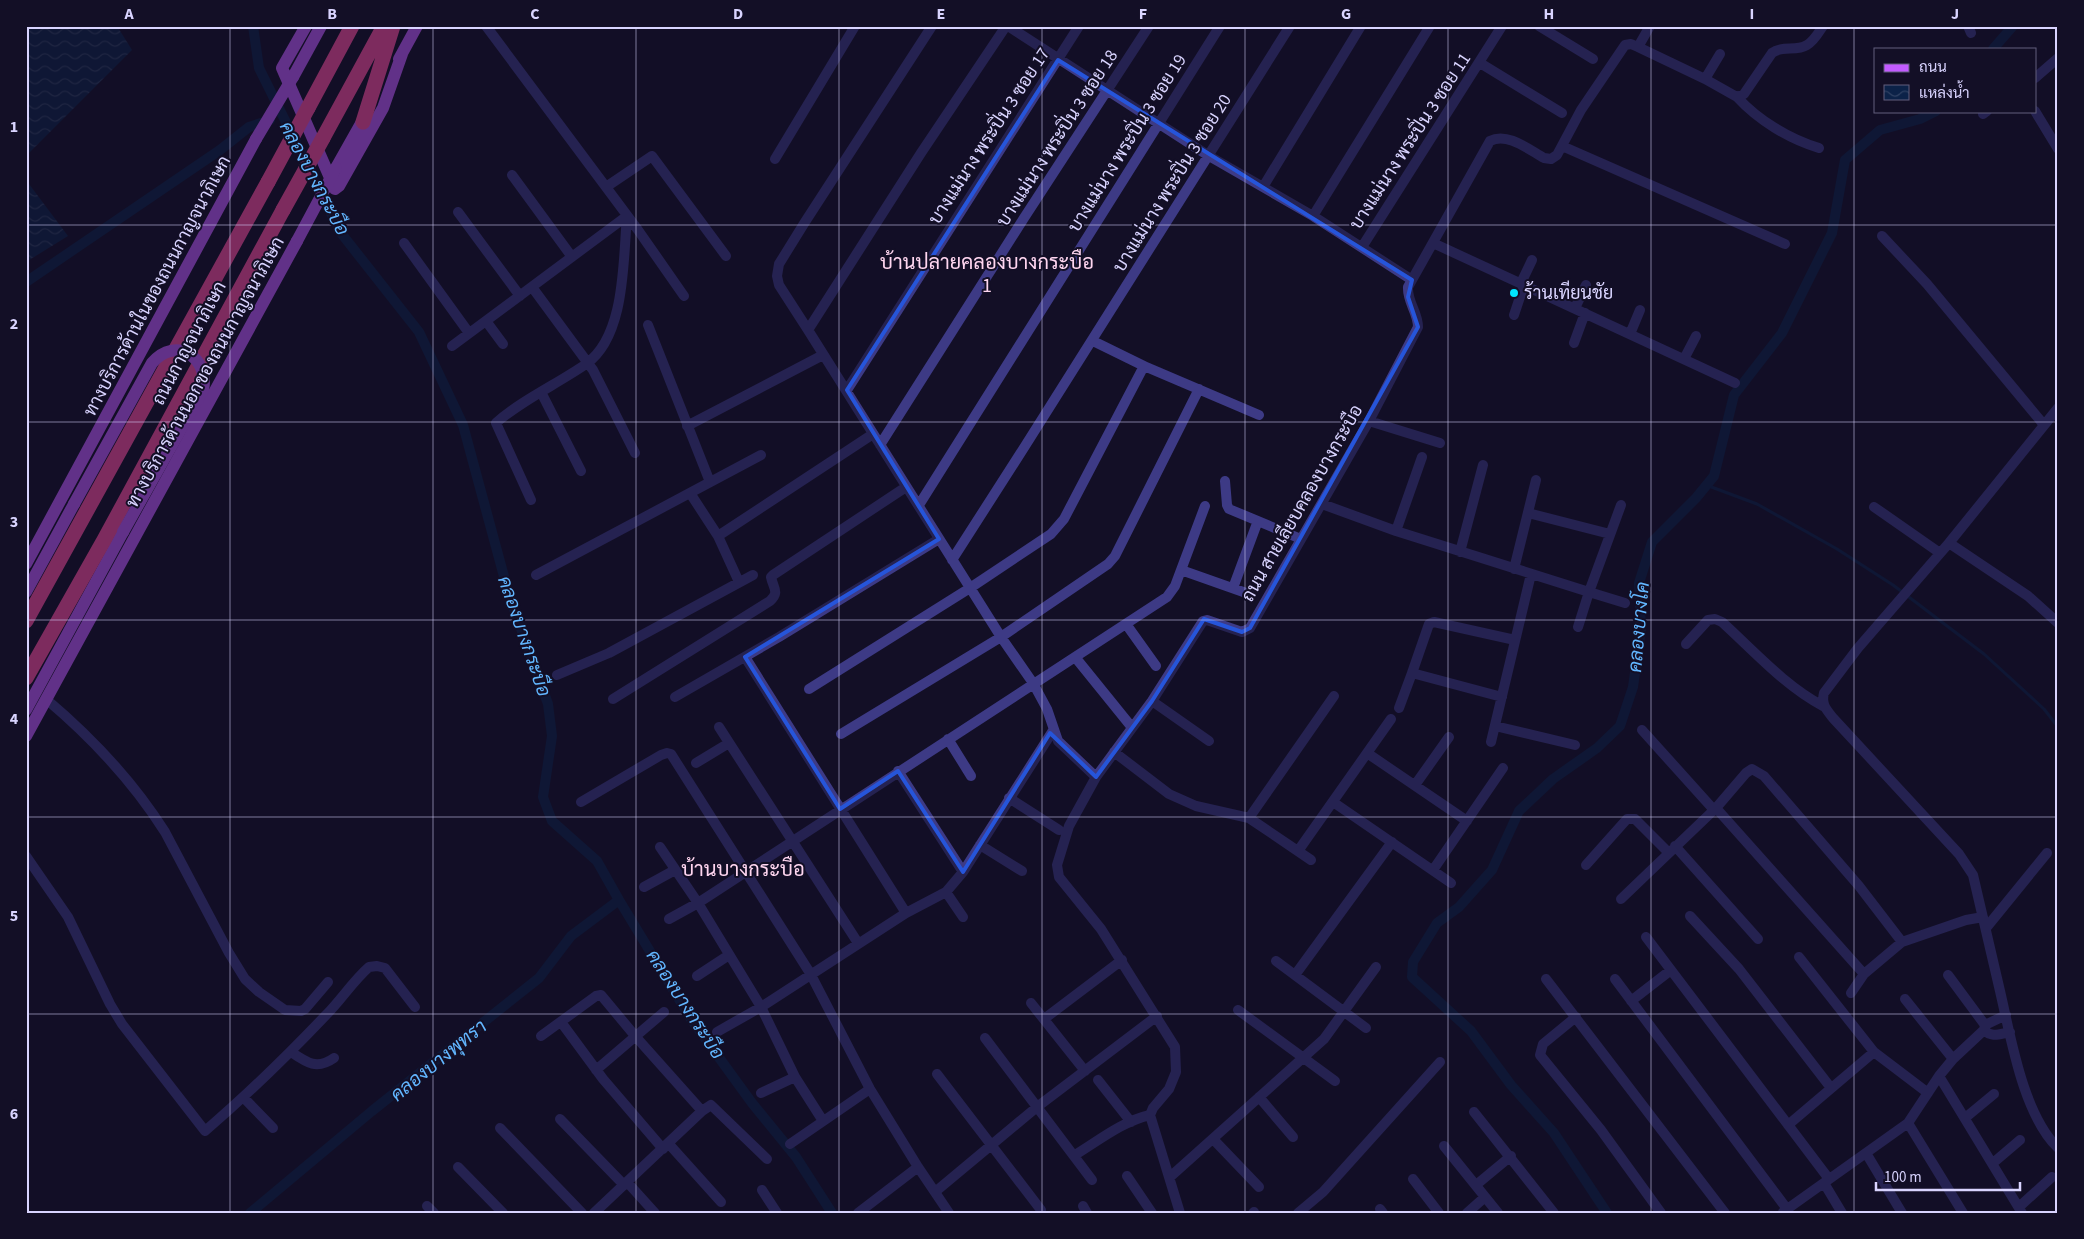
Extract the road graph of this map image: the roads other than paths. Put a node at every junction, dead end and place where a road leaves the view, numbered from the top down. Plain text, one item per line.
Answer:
1 (306, 26) edge
2 (321, 26) edge
3 (352, 26) edge
4 (384, 26) edge
5 (393, 26) edge
6 (417, 26) edge
7 (486, 26) edge
8 (856, 26) edge
9 (932, 26) edge
10 (1007, 26) edge
11 (1078, 26) edge
12 (1149, 26) edge
13 (1220, 26) edge
14 (1290, 26) edge
15 (1361, 26) edge
16 (1430, 26) edge
17 (1502, 26) edge
18 (1539, 26) edge
19 (1650, 26) edge
20 (1824, 26) edge
21 (1638, 47) junction
22 (402, 54) junction
23 (1720, 54) dead end
24 (2058, 58) edge
25 (1593, 59) dead end
26 (1058, 60) junction
27 (1480, 62) junction
28 (2036, 77) edge
29 (1706, 79) junction
30 (1108, 90) junction
31 (1738, 98) junction
32 (2036, 112) edge
33 (1562, 113) dead end
34 (363, 122) junction
35 (1160, 123) junction
36 (1562, 146) junction
37 (1818, 148) dead end
38 (2058, 149) edge
39 (1209, 156) junction
40 (775, 159) dead end
41 (512, 175) dead end
42 (606, 187) junction
43 (1263, 187) junction
44 (458, 212) dead end
45 (627, 216) junction
46 (1313, 216) junction
47 (1882, 236) dead end
48 (1433, 243) junction
49 (404, 244) dead end
50 (1785, 244) dead end
51 (1362, 247) junction
52 (726, 256) dead end
53 (572, 257) junction
54 (1532, 260) dead end
55 (1412, 280) junction
56 (1522, 284) junction
57 (1586, 285) dead end
58 (532, 287) junction
59 (520, 296) junction
60 (684, 296) dead end
61 (1575, 308) junction
62 (1640, 310) dead end
63 (1585, 313) junction
64 (1514, 315) dead end
65 (486, 321) junction
66 (648, 325) dead end
67 (808, 330) junction
68 (469, 333) junction
69 (1630, 334) junction
70 (1696, 336) dead end
71 (1093, 341) junction
72 (1574, 343) dead end
73 (503, 344) dead end
74 (452, 346) dead end
75 (823, 355) junction
76 (1684, 359) junction
77 (588, 363) junction
78 (1144, 366) junction
79 (1735, 383) dead end
80 (1198, 389) junction
81 (847, 390) junction
82 (541, 392) junction
83 (2058, 408) edge
84 (1259, 415) dead end
85 (1369, 422) junction
86 (2044, 425) junction
87 (687, 426) junction
88 (873, 434) junction
89 (1440, 443) dead end
90 (880, 445) junction
91 (635, 454) dead end
92 (761, 455) dead end
93 (1422, 457) dead end
94 (1483, 465) dead end
95 (581, 471) dead end
96 (1536, 480) dead end
97 (1225, 481) dead end
98 (710, 482) junction
99 (906, 487) junction
100 (690, 493) junction
101 (531, 500) dead end
102 (1322, 504) junction
103 (919, 505) junction
104 (1621, 505) dead end
105 (1204, 506) dead end
106 (1874, 507) dead end
107 (1528, 513) junction
108 (1256, 526) dead end
109 (1396, 532) junction
110 (1610, 534) junction
111 (718, 536) junction
112 (939, 539) junction
113 (1301, 539) junction
114 (1949, 543) junction
115 (1460, 552) junction
116 (1940, 552) junction
117 (952, 560) junction
118 (26, 564) edge
119 (1514, 569) junction
120 (1180, 570) junction
121 (1531, 574) junction
122 (536, 575) dead end
123 (753, 575) dead end
124 (739, 582) junction
125 (970, 588) junction
126 (1233, 588) junction
127 (26, 592) edge
128 (1589, 592) junction
129 (1249, 594) dead end
130 (1625, 603) dead end
131 (26, 621) edge
132 (1126, 624) junction
133 (2058, 624) edge
134 (1578, 627) dead end
135 (1001, 637) junction
136 (1515, 640) junction
137 (1686, 644) dead end
138 (745, 657) junction
139 (1075, 657) junction
140 (1156, 666) dead end
141 (1412, 673) junction
142 (557, 674) dead end
143 (26, 678) edge
144 (1032, 683) junction
145 (809, 689) dead end
146 (1334, 696) dead end
147 (675, 697) dead end
148 (1502, 697) junction
149 (613, 699) dead end
150 (46, 700) junction
151 (1152, 701) junction
152 (1824, 706) junction
153 (1399, 708) dead end
154 (26, 710) edge
155 (1391, 719) dead end
156 (1130, 725) dead end
157 (1495, 726) junction
158 (719, 727) dead end
159 (1054, 729) junction
160 (1642, 730) dead end
161 (841, 734) dead end
162 (26, 736) edge
163 (1449, 737) dead end
164 (948, 739) junction
165 (1209, 741) dead end
166 (729, 742) junction
167 (1491, 742) dead end
168 (1575, 744) dead end
169 (1114, 752) junction
170 (1367, 753) junction
171 (696, 763) dead end
172 (1503, 768) dead end
173 (898, 771) junction
174 (971, 776) dead end
175 (1096, 777) junction
176 (1415, 785) junction
177 (1009, 798) junction
178 (581, 802) dead end
179 (1333, 802) junction
180 (840, 809) junction
181 (1715, 809) junction
182 (1249, 818) junction
183 (1467, 820) junction
184 (1059, 830) dead end
185 (793, 840) junction
186 (1392, 842) junction
187 (980, 845) junction
188 (660, 847) dead end
189 (1672, 850) junction
190 (1298, 851) junction
191 (2047, 853) dead end
192 (26, 856) edge
193 (1311, 860) dead end
194 (1586, 865) dead end
195 (675, 870) junction
196 (1433, 870) junction
197 (1022, 871) dead end
198 (745, 872) junction
199 (963, 872) junction
200 (1451, 883) dead end
201 (644, 887) dead end
202 (946, 892) junction
203 (1621, 899) dead end
204 (698, 903) junction
205 (906, 913) junction
206 (1690, 916) dead end
207 (963, 917) dead end
208 (1983, 917) junction
209 (670, 919) dead end
210 (1986, 928) junction
211 (1646, 937) dead end
212 (1758, 939) dead end
213 (1902, 942) junction
214 (858, 943) junction
215 (729, 955) junction
216 (1799, 957) dead end
217 (1122, 960) junction
218 (1276, 961) dead end
219 (1376, 967) dead end
220 (1671, 970) junction
221 (810, 973) junction
222 (1864, 974) junction
223 (1295, 975) junction
224 (1948, 975) dead end
225 (697, 976) dead end
226 (1546, 979) dead end
227 (1615, 979) dead end
228 (328, 982) dead end
229 (1851, 993) dead end
230 (1905, 999) dead end
231 (1631, 1001) junction
232 (1031, 1003) dead end
233 (415, 1007) dead end
234 (760, 1007) junction
235 (1238, 1010) dead end
236 (664, 1012) dead end
237 (1344, 1012) junction
238 (2006, 1015) junction
239 (1157, 1016) junction
240 (1576, 1017) junction
241 (1044, 1019) junction
242 (561, 1022) junction
243 (1984, 1027) junction
244 (1366, 1028) dead end
245 (716, 1032) dead end
246 (2010, 1032) junction
247 (541, 1036) dead end
248 (636, 1037) junction
249 (985, 1038) dead end
250 (291, 1052) junction
251 (1874, 1052) junction
252 (334, 1058) dead end
253 (1303, 1058) junction
254 (1953, 1060) junction
255 (1440, 1062) dead end
256 (596, 1070) junction
257 (1085, 1071) junction
258 (937, 1074) dead end
259 (1939, 1076) junction
260 (795, 1077) junction
261 (1098, 1080) dead end
262 (1335, 1081) dead end
263 (1831, 1088) junction
264 (870, 1089) junction
265 (761, 1093) dead end
266 (1928, 1093) junction
267 (1994, 1094) dead end
268 (1259, 1097) junction
269 (244, 1098) junction
270 (1037, 1107) junction
271 (702, 1111) junction
272 (1474, 1112) dead end
273 (1150, 1115) junction
274 (1966, 1118) junction
275 (560, 1119) dead end
276 (823, 1121) junction
277 (1131, 1122) junction
278 (1908, 1124) junction
279 (1788, 1125) junction
280 (274, 1128) dead end
281 (500, 1128) dead end
282 (1293, 1137) dead end
283 (1213, 1139) junction
284 (2020, 1140) dead end
285 (790, 1144) dead end
286 (990, 1145) junction
287 (665, 1146) junction
288 (1444, 1146) dead end
289 (2058, 1148) edge
290 (1866, 1153) junction
291 (1075, 1155) junction
292 (1511, 1156) junction
293 (767, 1159) dead end
294 (1993, 1163) junction
295 (458, 1167) dead end
296 (918, 1168) junction
297 (1127, 1176) dead end
298 (1170, 1177) junction
299 (2052, 1177) dead end
300 (1414, 1179) dead end
301 (1092, 1180) dead end
302 (1827, 1181) junction
303 (625, 1183) junction
304 (1476, 1185) junction
305 (1259, 1188) dead end
306 (762, 1190) dead end
307 (935, 1192) junction
308 (1486, 1197) junction
309 (721, 1202) dead end
310 (1041, 1210) dead end
311 (2021, 1210) edge
312 (1551, 1211) edge
313 (1784, 1211) edge
314 (503, 1213) edge
315 (582, 1213) edge
316 (594, 1213) edge
317 (655, 1213) edge
318 (777, 1213) edge
319 (858, 1213) edge
320 (949, 1213) edge
321 (1152, 1213) edge
322 (1180, 1213) edge
323 (1298, 1213) edge
324 (1439, 1213) edge
325 (1466, 1213) edge
326 (1498, 1213) edge
327 (1661, 1213) edge
328 (1725, 1213) edge
329 (1842, 1213) edge
330 (1902, 1213) edge
331 (1963, 1213) edge

1 - 22 main road
2 - 118 main road, ทางบริการด้านในของถนนกาญจนาภิเษก, bridge
3 - 131 highway, ถนนกาญจนาภิเษก, bridge
4 - 143 highway, ถนนกาญจนาภิเษก, bridge
5 - 34 highway
6 - 22 main road, ทางบริการด้านนอกของถนนกาญจนาภิเษก
7 - 42 street
8 - 40 street
9 - 67 street
10 - 26 street
10 - 67 street
11 - 26 street, บางแม่นาง พระปิ่น 3 ซอย 17
12 - 30 street, บางแม่นาง พระปิ่น 3 ซอย 18
13 - 35 street, บางแม่นาง พระปิ่น 3 ซอย 19
14 - 39 street, บางแม่นาง พระปิ่น 3 ซอย 20
15 - 43 street
16 - 46 street
17 - 27 street, บางแม่นาง พระปิ่น 3 ซอย 11
18 - 25 street
19 - 21 street
20 - 31 street
21 - 29 street
21 - 36 street
22 - 34 main road, ทางบริการด้านนอกของถนนกาญจนาภิเษก
23 - 29 street
24 - 28 street
26 - 30 street
26 - 81 street, บางแม่นาง พระปิ่น 3 ซอย 17
27 - 33 street
27 - 51 street, บางแม่นาง พระปิ่น 3 ซอย 11
29 - 31 street
30 - 35 street
30 - 90 street, บางแม่นาง พระปิ่น 3 ซอย 18
31 - 37 street
32 - 38 street
34 - 150 main road, ทางบริการด้านนอกของถนนกาญจนาภิเษก, bridge
35 - 39 street
35 - 103 street, บางแม่นาง พระปิ่น 3 ซอย 19
36 - 48 street, ถนน สายเลียบคลองบางกระบือ
36 - 50 street
39 - 43 street
39 - 71 street, บางแม่นาง พระปิ่น 3 ซอย 20
41 - 53 street
42 - 45 street
42 - 52 street
43 - 46 street
44 - 59 street
45 - 53 street
45 - 60 street
45 - 77 street
46 - 51 street
47 - 86 street
48 - 55 street, ถนน สายเลียบคลองบางกระบือ
48 - 56 street
49 - 68 street
51 - 55 street
53 - 58 street
54 - 56 street
55 - 85 street, ถนน สายเลียบคลองบางกระบือ
56 - 61 street
56 - 64 street
57 - 61 street
58 - 59 street
58 - 77 street
59 - 65 street
61 - 63 street
62 - 69 street
63 - 69 street
63 - 72 street
65 - 68 street
65 - 73 street
66 - 87 street
67 - 75 street
68 - 74 street
69 - 76 street
70 - 76 street
71 - 78 street
71 - 117 street, บางแม่นาง พระปิ่น 3 ซอย 20
75 - 81 street
75 - 87 street
76 - 79 street
77 - 82 street
77 - 91 street
78 - 80 street
78 - 125 street
80 - 84 street
80 - 135 street
81 - 88 street
82 - 95 street
82 - 101 street
83 - 86 street
85 - 89 street
85 - 102 street, ถนน สายเลียบคลองบางกระบือ
86 - 114 street
87 - 98 street
88 - 90 street
88 - 111 street
90 - 99 street
92 - 98 street
93 - 109 street
94 - 115 street
96 - 107 street
97 - 113 street
98 - 100 street
99 - 103 street
99 - 149 street
100 - 111 street
100 - 122 street
102 - 109 street
102 - 113 street, ถนน สายเลียบคลองบางกระบือ
103 - 112 street
104 - 110 street
105 - 120 street
106 - 116 street
107 - 110 street
107 - 119 street
108 - 126 street
109 - 115 street
110 - 128 street
111 - 124 street
112 - 117 street
112 - 138 street
113 - 151 street, ถนน สายเลียบคลองบางกระบือ
114 - 116 street
114 - 133 street
115 - 119 street
116 - 152 street
117 - 125 street
119 - 121 street
120 - 126 street
120 - 132 street
121 - 128 street
121 - 136 street
123 - 124 street
124 - 142 street
125 - 135 street
125 - 145 street
126 - 129 street
127 - 154 main road, bridge
128 - 130 street
128 - 134 street
132 - 139 street
132 - 140 street
135 - 144 street
135 - 161 street
136 - 141 street
136 - 148 street
137 - 152 street
138 - 147 street
138 - 180 street
139 - 144 street
139 - 156 street
141 - 148 street
141 - 153 street
144 - 159 street
144 - 164 street
146 - 182 street
148 - 157 street
150 - 162 main road, ทางบริการด้านนอกของถนนกาญจนาภิเษก
150 - 228 street
151 - 165 street
151 - 169 street, ถนน สายเลียบคลองบางกระบือ
152 - 208 street
155 - 170 street
157 - 167 street
157 - 168 street
158 - 166 street
159 - 175 street
159 - 177 street
160 - 181 street
163 - 176 street
164 - 173 street
164 - 174 street
166 - 171 street
166 - 185 street
169 - 175 street, ถนน สายเลียบคลองบางกระบือ
169 - 182 street
170 - 176 street
170 - 179 street
172 - 183 street
173 - 180 street
173 - 199 street
175 - 217 street, ถนน สายเลียบคลองบางกระบือ
176 - 183 street
177 - 184 street
177 - 187 street
178 - 198 street
179 - 186 street
179 - 190 street
180 - 185 street
180 - 205 street
181 - 189 street
181 - 213 street
181 - 222 street
182 - 190 street
183 - 196 street
185 - 198 street
185 - 214 street
186 - 196 street
186 - 223 street
187 - 197 street
187 - 199 street
188 - 195 street
189 - 194 street
189 - 203 street
189 - 212 street
190 - 193 street
191 - 210 street
192 - 269 street
195 - 201 street
195 - 204 street
196 - 200 street
198 - 204 street
198 - 221 street
199 - 202 street
202 - 205 street
202 - 207 street
204 - 209 street
204 - 215 street
205 - 214 street
206 - 263 street
208 - 210 street
208 - 213 street
210 - 238 street
211 - 220 street
213 - 222 street
214 - 221 street
215 - 225 street
215 - 234 street
216 - 251 street
217 - 239 street, ถนน สายเลียบคลองบางกระบือ
217 - 241 street
218 - 223 street
219 - 237 street
220 - 231 street
220 - 279 street
221 - 234 street
221 - 264 street
222 - 229 street
223 - 237 street
224 - 243 street
226 - 240 street
227 - 231 street
230 - 254 street
231 - 313 street
232 - 241 street
233 - 250 street
234 - 245 street
234 - 260 street
235 - 253 street
236 - 248 street
237 - 244 street
237 - 253 street
238 - 243 street
238 - 246 street
239 - 257 street
239 - 273 street, ถนน สายเลียบคลองบางกระบือ
240 - 327 street
240 - 328 street
241 - 257 street
242 - 247 street
242 - 248 street
242 - 256 street
243 - 246 street
243 - 254 street
246 - 289 street
248 - 256 street
248 - 271 street
249 - 270 street
250 - 252 street
250 - 269 street
251 - 263 street
251 - 266 street
253 - 262 street
253 - 268 street
254 - 259 street
255 - 323 street
256 - 287 street
257 - 270 street
258 - 286 street
259 - 266 street
259 - 274 street
260 - 265 street
260 - 276 street
261 - 277 street
263 - 279 street
264 - 276 street
264 - 296 street
266 - 278 street
267 - 274 street
268 - 282 street
268 - 283 street
269 - 280 street
270 - 286 street
270 - 291 street
271 - 287 street
271 - 293 street
272 - 292 street
273 - 277 street
273 - 298 street
274 - 294 street
275 - 303 street
276 - 285 street
277 - 291 street
278 - 290 street
278 - 331 street
279 - 302 street
281 - 315 street
283 - 298 street
283 - 305 street
284 - 294 street
286 - 307 street
286 - 310 street
287 - 303 street
287 - 309 street
288 - 304 street
290 - 302 street
290 - 330 street
291 - 301 street
292 - 304 street
292 - 312 street
294 - 311 street
295 - 314 street
296 - 307 street
296 - 319 street
297 - 321 street
298 - 322 street
299 - 311 street
300 - 324 street
302 - 313 street
302 - 329 street
303 - 316 street
303 - 317 street
304 - 308 street
306 - 318 street
307 - 320 street
308 - 325 street
308 - 326 street

